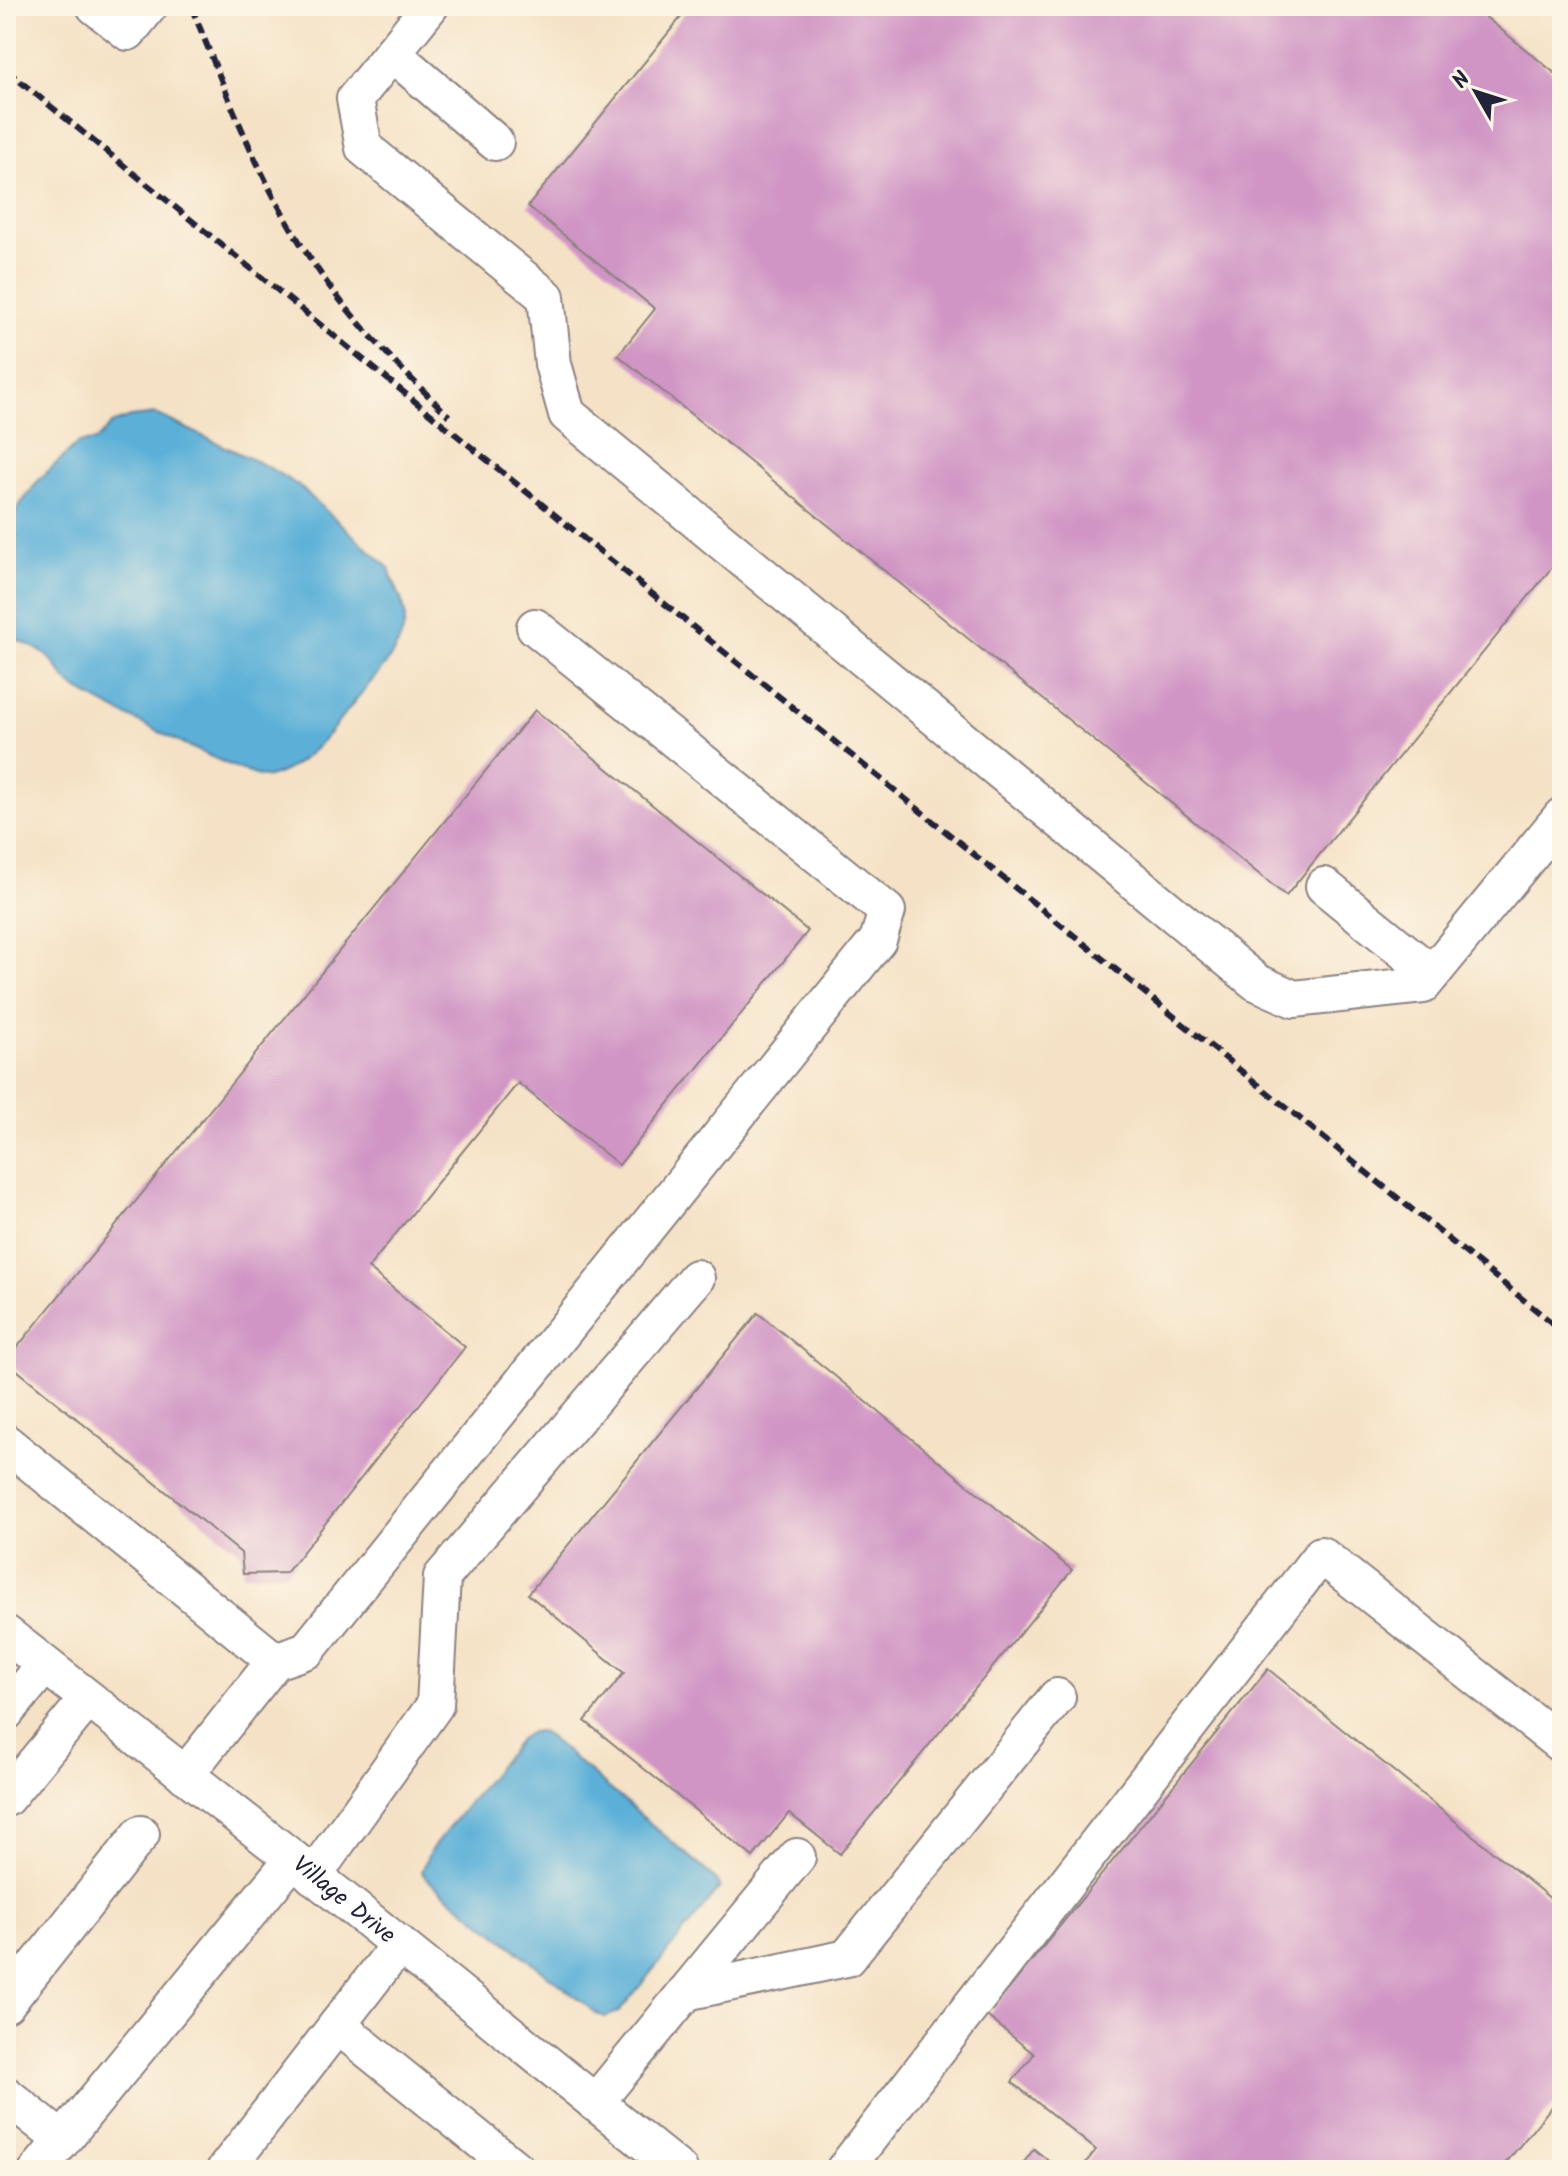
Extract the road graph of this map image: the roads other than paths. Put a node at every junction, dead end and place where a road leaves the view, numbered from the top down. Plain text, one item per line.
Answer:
1 (95, 6) edge
2 (149, 6) edge
3 (430, 6) edge
4 (392, 53) junction
5 (495, 142) dead end
6 (535, 627) dead end
7 (1562, 816) edge
8 (1324, 886) dead end
9 (1432, 974) junction
10 (696, 1278) dead end
11 (6, 1443) edge
12 (6, 1634) edge
13 (275, 1661) junction
14 (45, 1665) junction
15 (1057, 1697) dead end
16 (88, 1699) junction
17 (6, 1712) edge
18 (1562, 1745) edge
19 (185, 1775) junction
20 (6, 1798) edge
21 (141, 1834) dead end
22 (797, 1857) dead end
23 (303, 1868) junction
24 (399, 1945) junction
25 (686, 1992) junction
26 (6, 2004) edge
27 (337, 2025) junction
28 (6, 2095) edge
29 (595, 2103) junction
30 (62, 2140) junction
31 (851, 2167) edge
32 (38, 2170) edge
33 (225, 2170) edge
34 (517, 2170) edge
35 (679, 2170) edge

1 - 2 street
3 - 4 street
4 - 5 street
4 - 9 street
6 - 13 street
7 - 9 street
8 - 9 street
10 - 23 street
11 - 13 street
12 - 14 street, Village Drive
13 - 19 street
14 - 16 street, Village Drive
14 - 17 street
15 - 25 street
16 - 19 street, Village Drive
16 - 20 street
18 - 31 street
19 - 23 street, Village Drive
21 - 26 street
22 - 25 street
23 - 24 street, Village Drive
23 - 30 street
24 - 27 street
24 - 29 street, Village Drive
25 - 29 street
27 - 33 street
27 - 34 street
28 - 30 street
29 - 35 street, Village Drive
30 - 32 street

